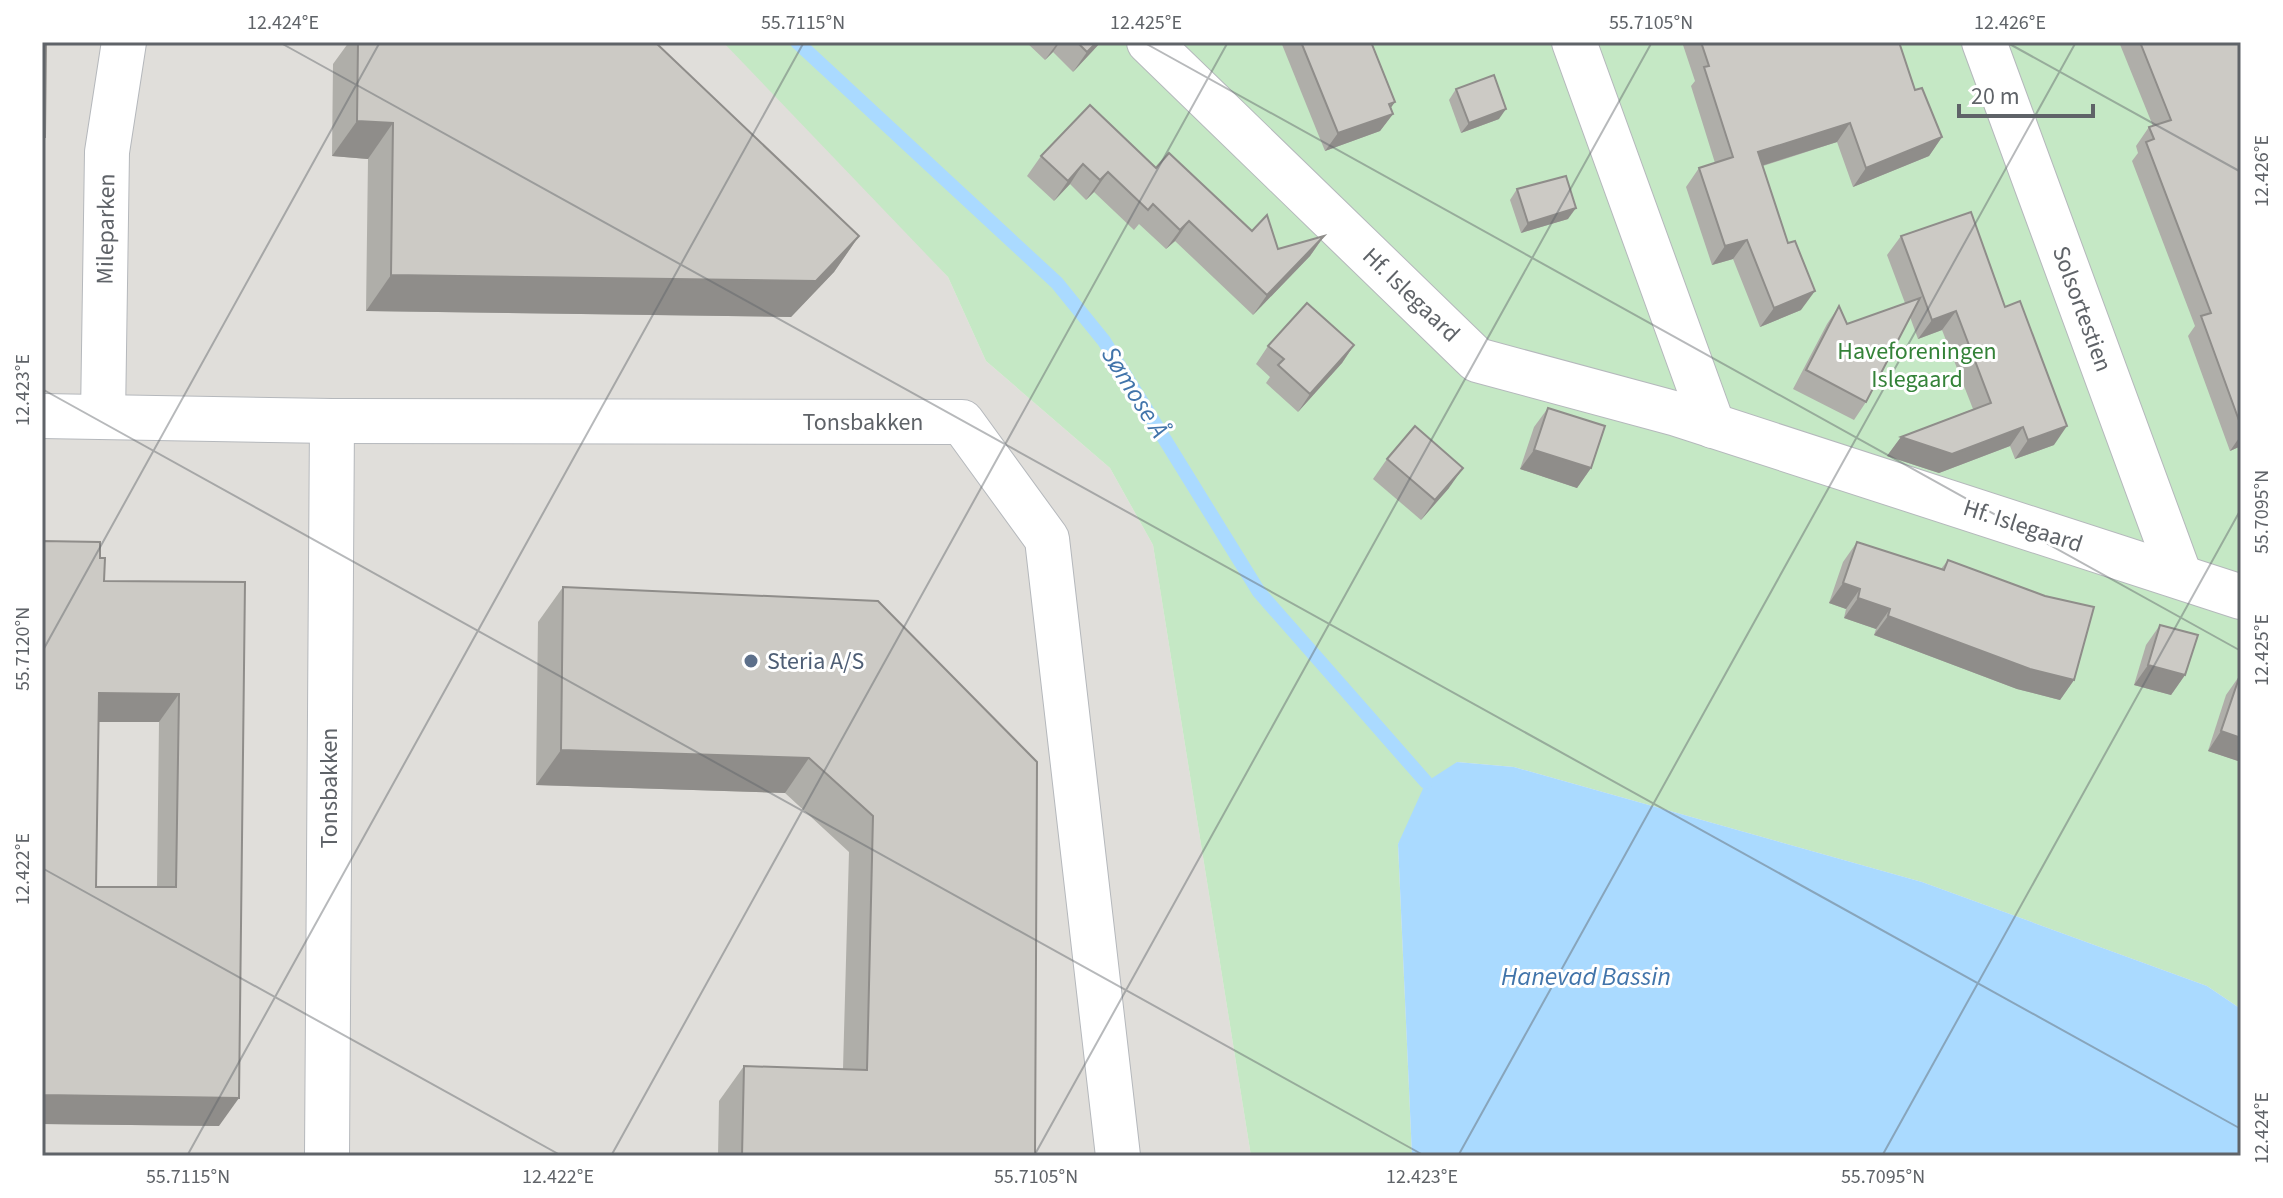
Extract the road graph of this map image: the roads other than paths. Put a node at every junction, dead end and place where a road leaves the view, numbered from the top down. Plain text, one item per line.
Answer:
1 (124, 42) edge
2 (1574, 42) edge
3 (1984, 42) edge
4 (1160, 48) edge
5 (42, 416) edge
6 (103, 417) junction
7 (332, 421) junction
8 (1713, 426) junction
9 (2180, 576) junction
10 (2241, 597) edge
11 (327, 1156) edge
12 (1118, 1156) edge

1 - 6 street, Mileparken
2 - 8 street
3 - 9 street, Solsortestien
4 - 8 street, Hf. Islegaard
5 - 6 street, Tonsbakken
6 - 7 street, Tonsbakken
7 - 11 street, Tonsbakken
7 - 12 street, Tonsbakken
8 - 9 street, Hf. Islegaard
9 - 10 street, Hf. Islegaard

